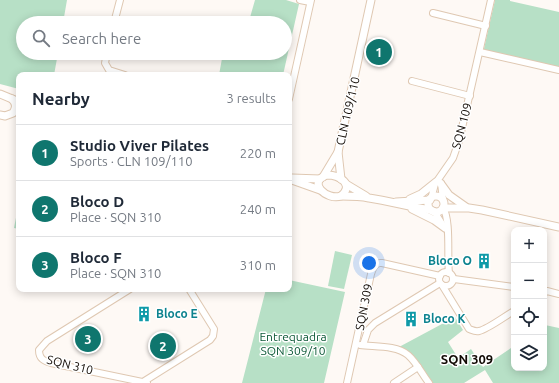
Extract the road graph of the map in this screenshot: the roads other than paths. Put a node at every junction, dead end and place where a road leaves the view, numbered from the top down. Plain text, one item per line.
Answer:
1 (120, 0) edge
2 (300, 0) edge
3 (371, 0) edge
4 (492, 0) edge
5 (311, 1) edge
6 (433, 13) dead end
7 (116, 16) edge
8 (486, 26) junction
9 (480, 52) junction
10 (106, 60) edge
11 (559, 70) edge
12 (115, 72) edge
13 (412, 81) dead end
14 (292, 86) edge
15 (0, 94) edge
16 (470, 96) junction
17 (16, 101) edge
18 (16, 111) edge
19 (2, 116) edge
20 (0, 123) edge
21 (338, 152) junction
22 (292, 178) edge
23 (322, 178) junction
24 (292, 179) edge
25 (439, 180) junction
26 (344, 182) junction
27 (320, 190) junction
28 (341, 196) junction
29 (368, 197) junction
30 (430, 200) junction
31 (405, 203) junction
32 (443, 204) junction
33 (468, 207) junction
34 (433, 210) junction
35 (559, 227) edge
36 (446, 230) junction
37 (448, 260) junction
38 (449, 273) junction
39 (441, 275) junction
40 (454, 279) junction
41 (444, 285) junction
42 (511, 287) edge
43 (125, 292) edge
44 (191, 292) edge
45 (547, 292) edge
46 (559, 294) edge
47 (511, 313) edge
48 (356, 345) junction
49 (363, 345) junction
50 (418, 367) junction
51 (145, 383) edge
52 (347, 383) edge
53 (394, 383) edge
54 (429, 383) edge

1 - 7 street
2 - 5 street
3 - 21 street, CLN 109/110
4 - 8 street, SQN 109
5 - 14 street
6 - 8 street
8 - 9 street, SQN 109
9 - 11 street
9 - 16 street, SQN 109
10 - 12 street
13 - 16 street, SQN 109
15 - 17 street
16 - 25 street, SQN 109
18 - 19 street
19 - 20 street
21 - 23 street, CLN 109/110
21 - 26 street, CLN 109/110
22 - 23 street
23 - 26 street
23 - 27 street
24 - 27 street
25 - 30 street, SQN 109
25 - 31 street
25 - 32 street
25 - 33 street
26 - 28 street
26 - 29 street
27 - 28 street
28 - 29 street
29 - 31 street
30 - 31 street
30 - 32 street
30 - 34 street
31 - 34 street
31 - 36 street
32 - 33 street
32 - 34 street
32 - 36 street
33 - 35 street
34 - 36 street
36 - 37 street
37 - 38 street
37 - 39 street
38 - 39 street
38 - 40 street
39 - 41 street
39 - 48 street, SQN 309
40 - 41 street
40 - 42 street
41 - 47 street
41 - 49 street, SQN 309
43 - 51 street, SQN 310
44 - 51 street, SQN 310
45 - 46 street
48 - 49 street, SQN 309
48 - 52 street, SQN 309
49 - 50 street, SQN 309
50 - 53 street
50 - 54 street, SQN 309

